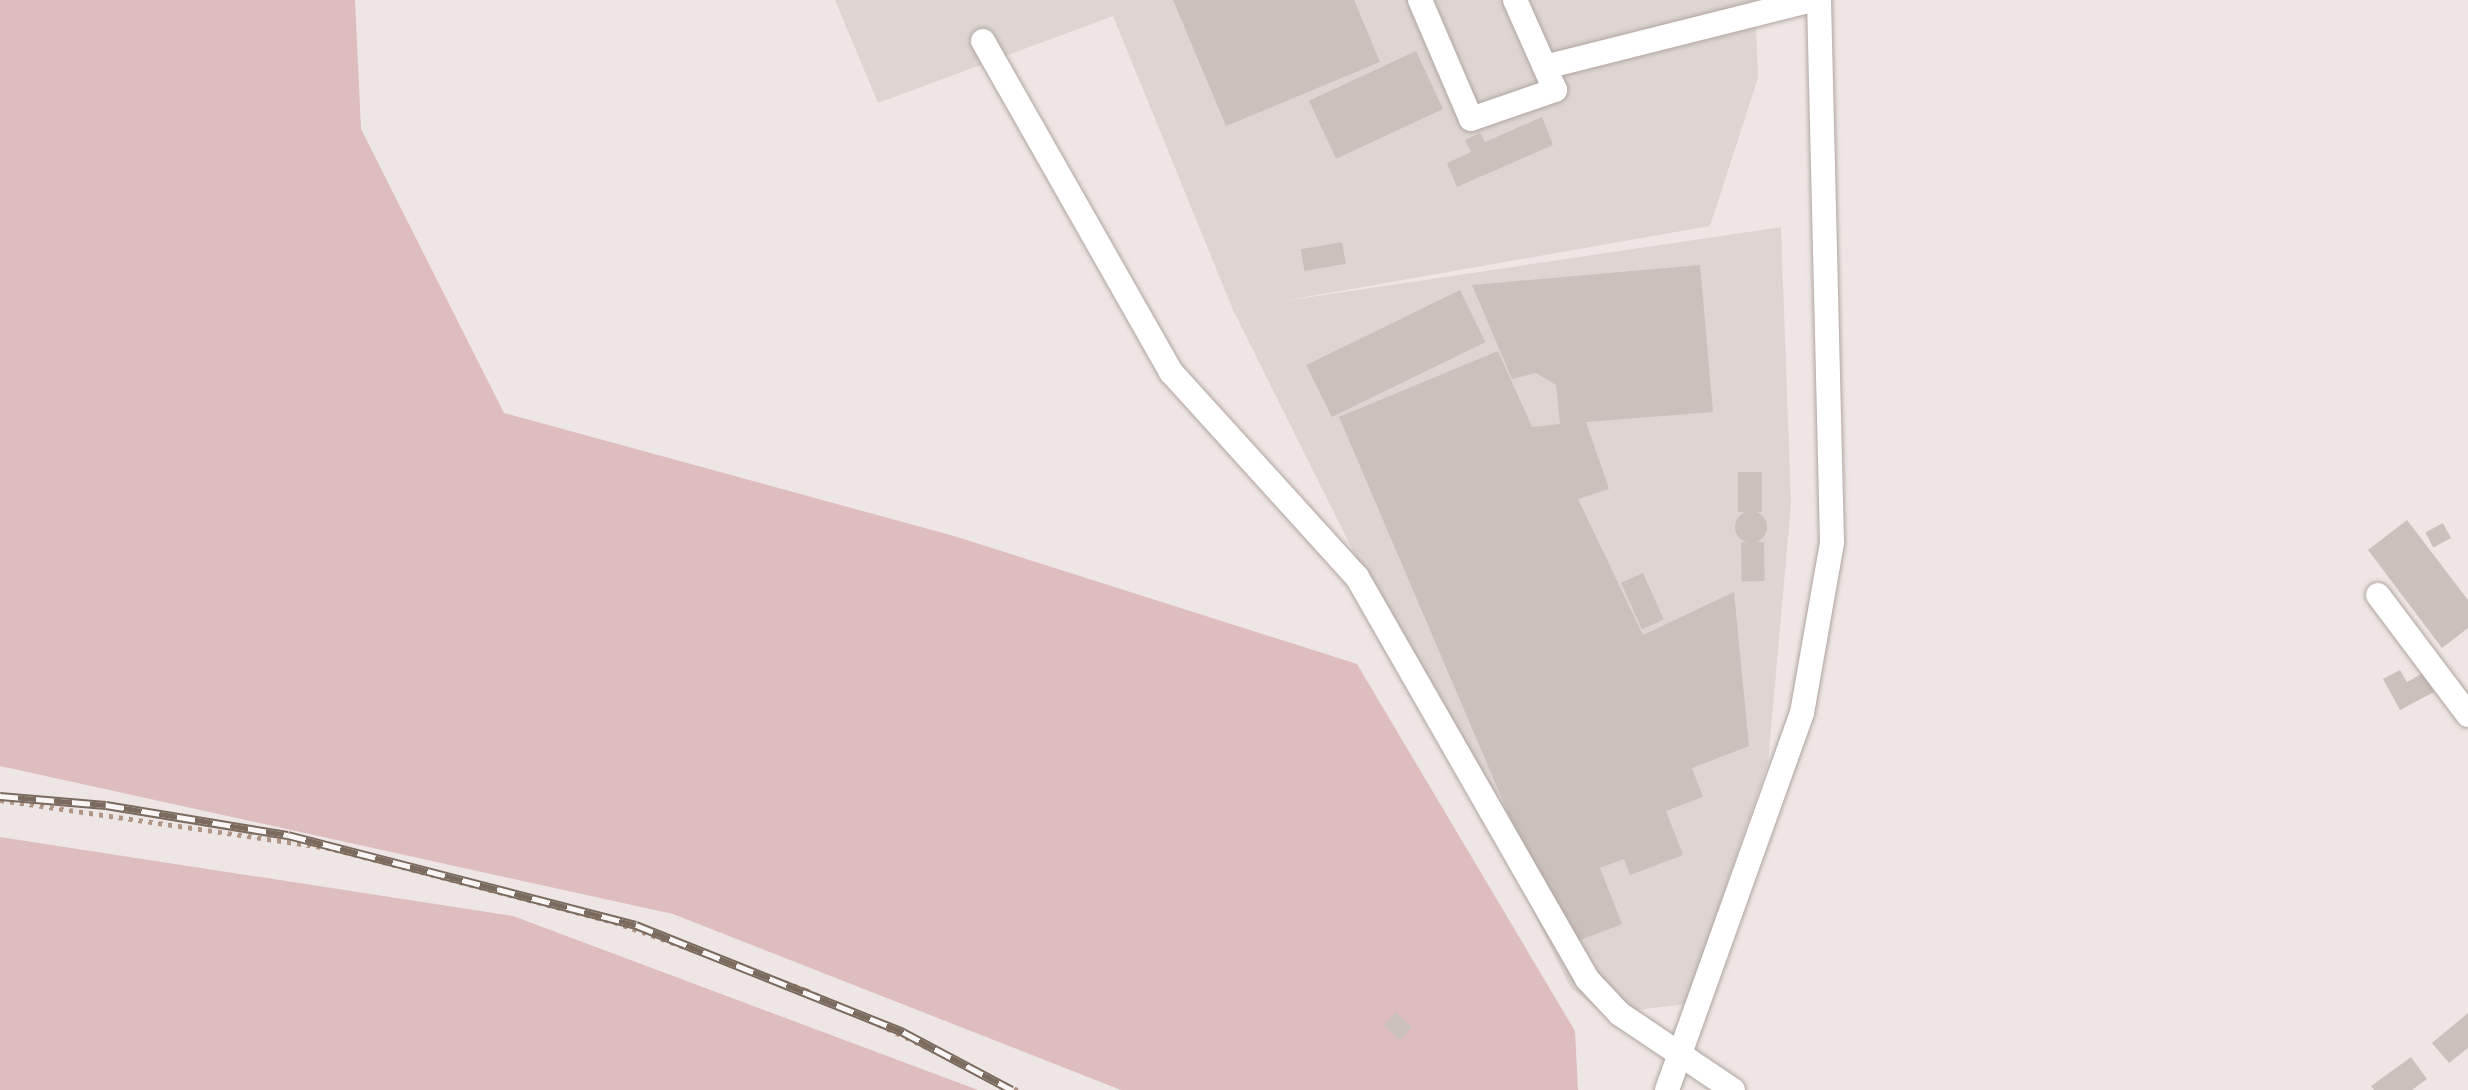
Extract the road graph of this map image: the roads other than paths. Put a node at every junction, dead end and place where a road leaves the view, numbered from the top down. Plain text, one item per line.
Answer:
1 (1420, 0) edge
2 (1515, 0) edge
3 (1811, 0) edge
4 (1819, 0) edge
5 (983, 41) dead end
6 (1545, 67) junction
7 (2378, 595) dead end
8 (2468, 715) edge
9 (1679, 1057) junction
10 (1667, 1090) edge
11 (1733, 1090) edge

1 - 6 street
2 - 6 street
3 - 6 street
4 - 9 street
5 - 9 street
7 - 8 street
9 - 10 street
9 - 11 street

